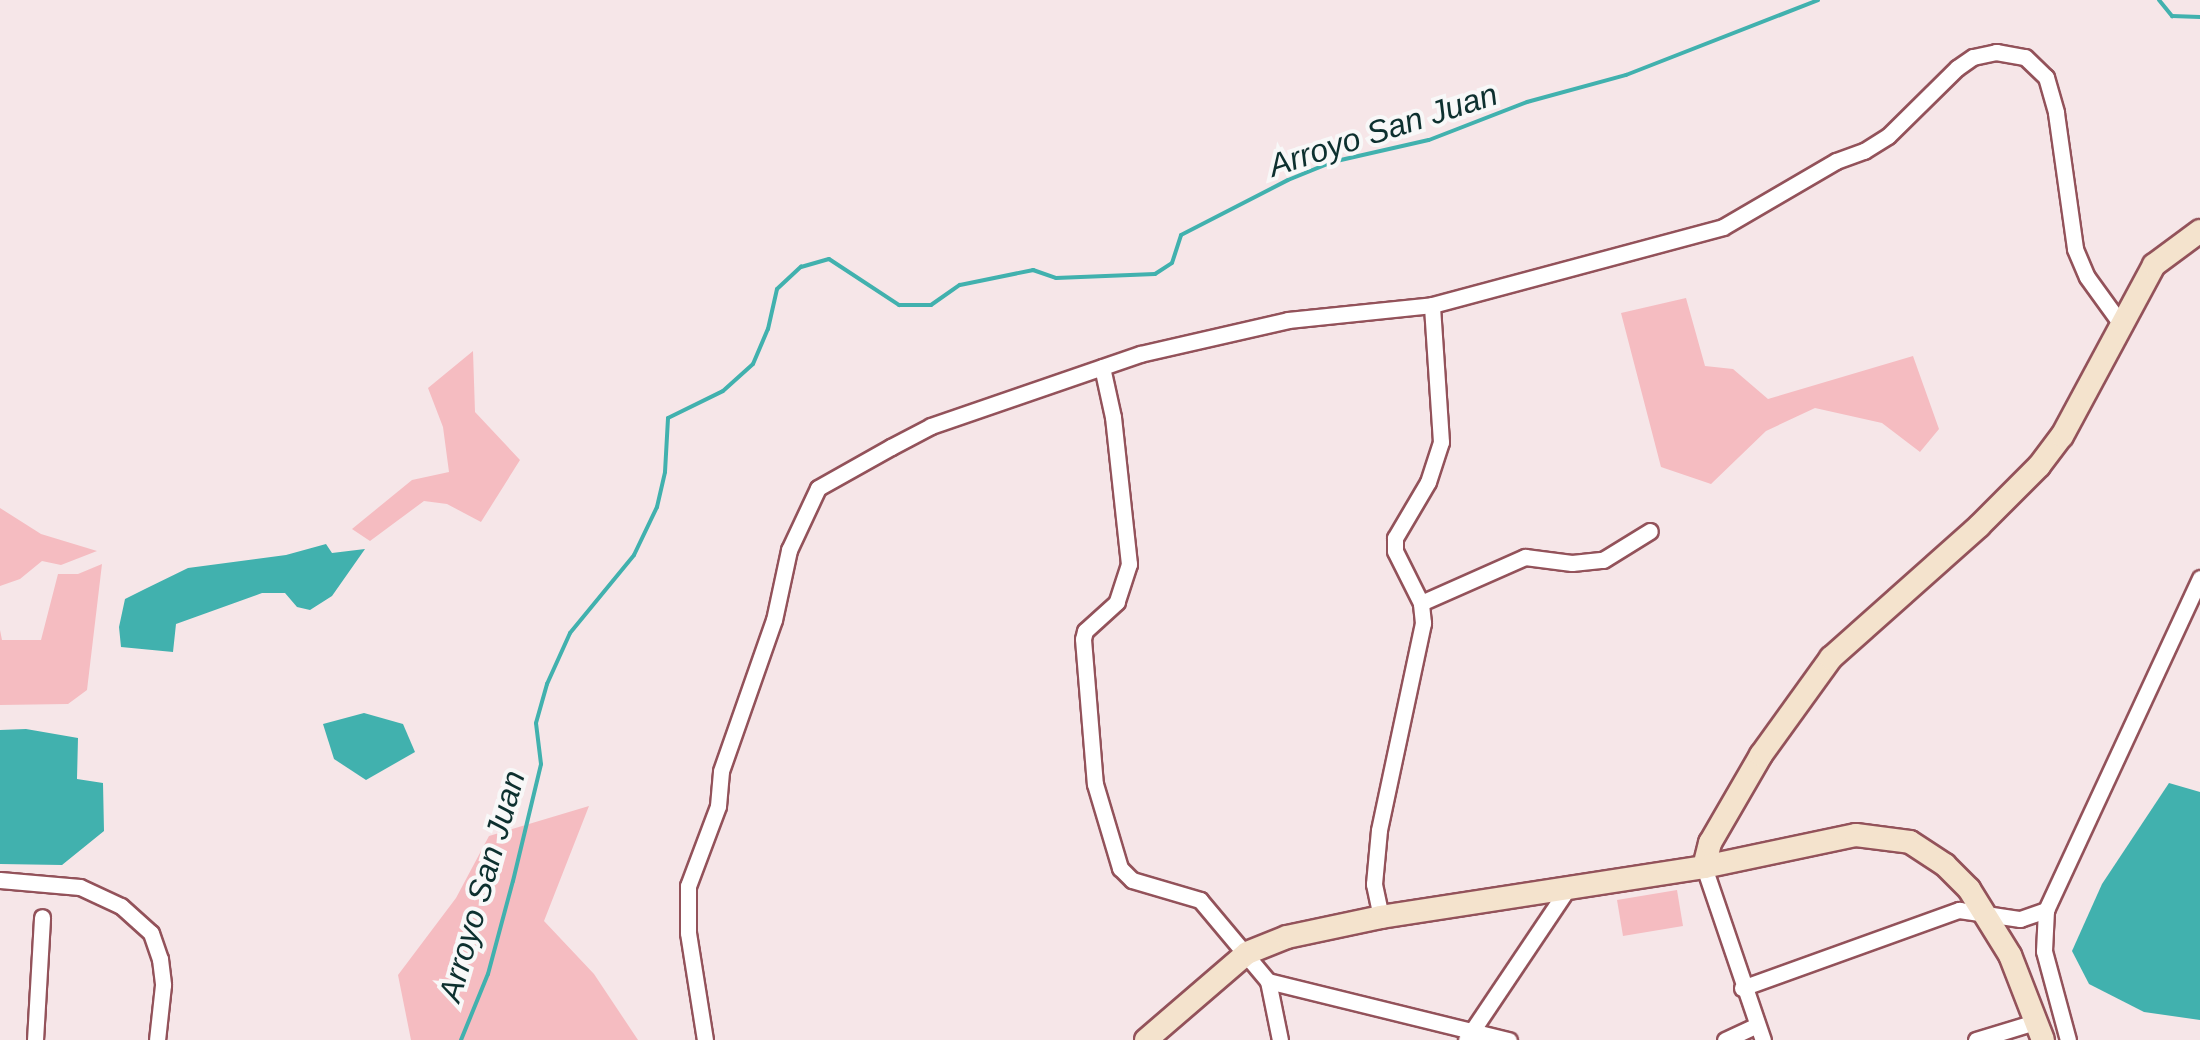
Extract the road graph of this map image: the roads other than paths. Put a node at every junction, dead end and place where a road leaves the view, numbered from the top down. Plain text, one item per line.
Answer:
1 (2200, 231) edge
2 (1432, 304) junction
3 (2122, 324) junction
4 (1102, 367) junction
5 (1650, 531) dead end
6 (2200, 578) edge
7 (1421, 603) junction
8 (1704, 867) junction
9 (0, 880) edge
10 (1568, 888) junction
11 (2046, 910) junction
12 (1988, 916) junction
13 (42, 917) dead end
14 (1381, 917) junction
15 (1246, 954) junction
16 (1268, 981) junction
17 (1742, 988) junction
18 (2039, 1031) edge
19 (1760, 1032) edge
20 (1470, 1034) edge
21 (35, 1040) edge
22 (157, 1040) edge
23 (706, 1040) edge
24 (1146, 1040) edge
25 (1280, 1040) edge
26 (1510, 1040) edge
27 (1724, 1040) edge
28 (1976, 1040) edge
29 (2068, 1040) edge

1 - 3 street
2 - 3 street
2 - 4 street
2 - 7 street
3 - 8 street
4 - 15 street
4 - 23 street
5 - 7 street
6 - 11 street
7 - 14 street
8 - 10 street
8 - 12 street
8 - 17 street
9 - 22 street
10 - 14 street
10 - 20 street
11 - 12 street
11 - 29 street
12 - 17 street
12 - 18 street
13 - 21 street
14 - 15 street
15 - 16 street
15 - 24 street
16 - 20 street
16 - 25 street
17 - 19 street
18 - 28 street
19 - 27 street
20 - 26 street

